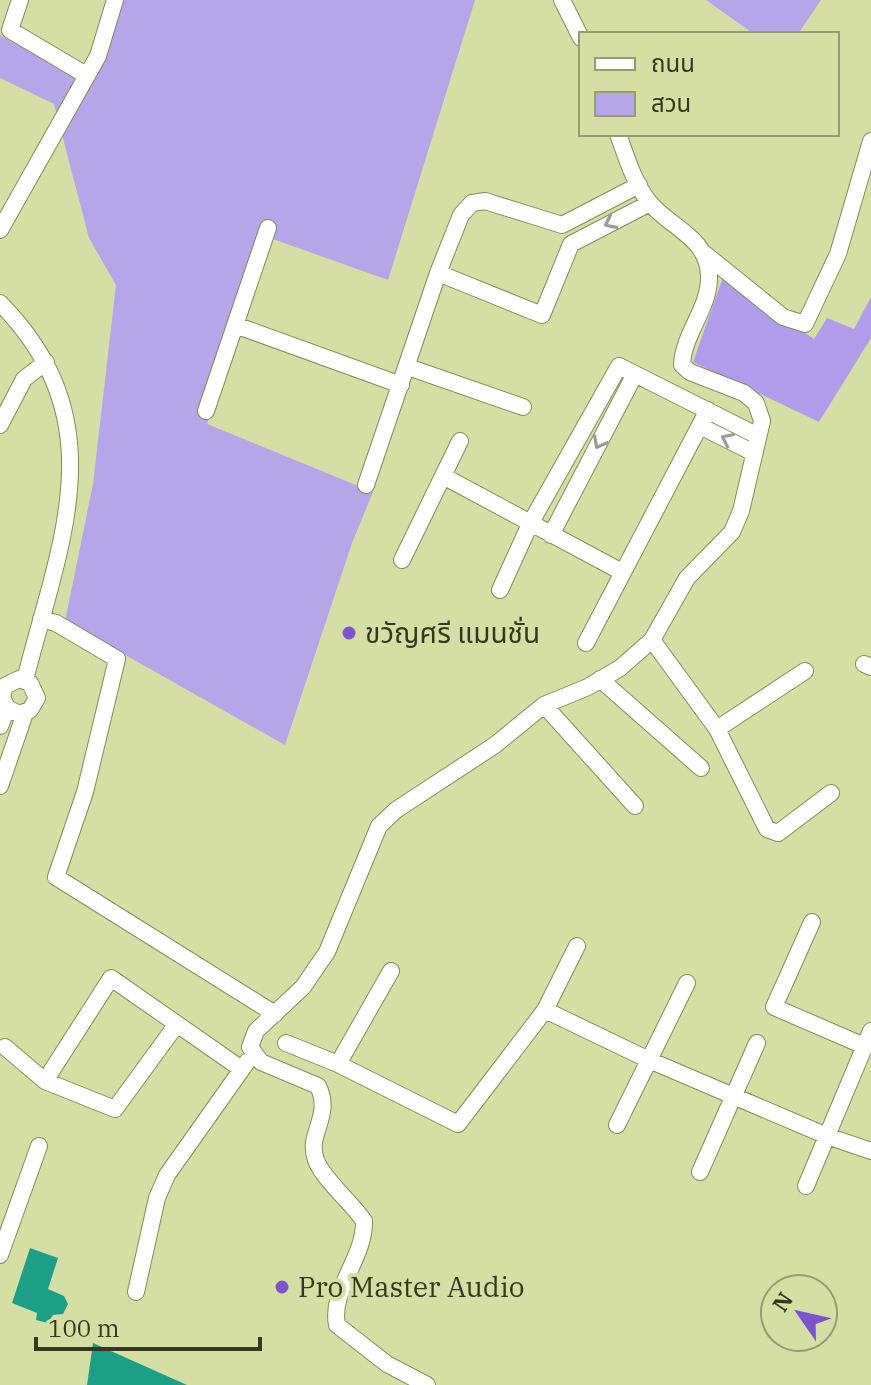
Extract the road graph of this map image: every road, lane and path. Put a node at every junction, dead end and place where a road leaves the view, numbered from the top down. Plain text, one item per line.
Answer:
1 (20, 0) edge
2 (115, 0) edge
3 (562, 0) edge
4 (579, 34) edge
5 (86, 75) junction
6 (619, 136) edge
7 (871, 141) edge
8 (639, 185) junction
9 (650, 203) junction
10 (268, 228) dead end
11 (0, 230) edge
12 (705, 254) junction
13 (438, 273) junction
14 (0, 303) edge
15 (235, 325) junction
16 (46, 362) junction
17 (408, 367) junction
18 (635, 374) junction
19 (401, 385) junction
20 (523, 407) dead end
21 (708, 410) junction
22 (206, 411) dead end
23 (0, 425) edge
24 (700, 426) junction
25 (758, 436) junction
26 (460, 441) dead end
27 (754, 453) junction
28 (443, 476) junction
29 (366, 485) dead end
30 (530, 524) junction
31 (551, 535) junction
32 (402, 560) dead end
33 (622, 572) junction
34 (500, 590) dead end
35 (41, 619) junction
36 (652, 640) junction
37 (586, 643) dead end
38 (805, 671) dead end
39 (600, 679) junction
40 (25, 680) junction
41 (3, 697) edge
42 (544, 705) junction
43 (25, 713) junction
44 (0, 726) edge
45 (717, 729) junction
46 (701, 768) dead end
47 (0, 786) edge
48 (831, 793) dead end
49 (635, 806) dead end
50 (812, 922) dead end
51 (577, 946) dead end
52 (391, 971) dead end
53 (687, 983) dead end
54 (545, 1010) junction
55 (275, 1014) junction
56 (177, 1024) junction
57 (866, 1038) edge
58 (286, 1043) dead end
59 (757, 1043) dead end
60 (5, 1047) dead end
61 (254, 1056) junction
62 (649, 1060) junction
63 (338, 1064) junction
64 (240, 1068) junction
65 (45, 1081) junction
66 (736, 1095) junction
67 (617, 1125) dead end
68 (827, 1136) junction
69 (39, 1146) dead end
70 (871, 1151) edge
71 (700, 1172) dead end
72 (806, 1186) dead end
73 (0, 1255) edge
74 (136, 1292) dead end
75 (427, 1385) edge

1 - 5 street
2 - 5 street
3 - 4 street
5 - 11 street
6 - 8 street
7 - 12 street
8 - 9 street
8 - 13 street
9 - 12 street
9 -> 13 street
10 - 15 street
12 - 25 street
13 - 17 street
14 - 16 street
15 - 19 street
15 - 22 street
16 - 23 street
16 - 35 street
17 - 19 street
17 - 20 street
18 - 21 street
18 - 30 street
18 -> 31 street
19 - 29 street
21 - 24 street
21 - 25 street
27 -> 24 street
24 - 33 street
25 - 27 street
26 - 28 street
27 - 36 street
28 - 30 street
28 - 32 street
30 - 31 street
30 - 34 street
31 - 33 street
33 - 37 street
35 - 40 street
35 - 55 street
36 - 39 street
36 - 45 street
38 - 45 street
39 - 42 street
39 - 46 street
40 - 41 street
40 - 43 street
41 - 43 street
41 - 44 street
42 - 49 street
42 - 55 street
43 - 47 street
45 - 48 street
50 - 57 street
51 - 54 street
52 - 63 street
53 - 62 street
54 - 62 street
54 - 63 street
55 - 61 street
56 - 64 street
56 - 65 street
56 - 65 street
57 - 68 street
58 - 63 street
59 - 66 street
60 - 65 street
61 - 64 street
61 - 75 street
62 - 66 street
62 - 67 street
64 - 74 street
66 - 68 street
66 - 71 street
68 - 70 street
68 - 72 street
69 - 73 street

